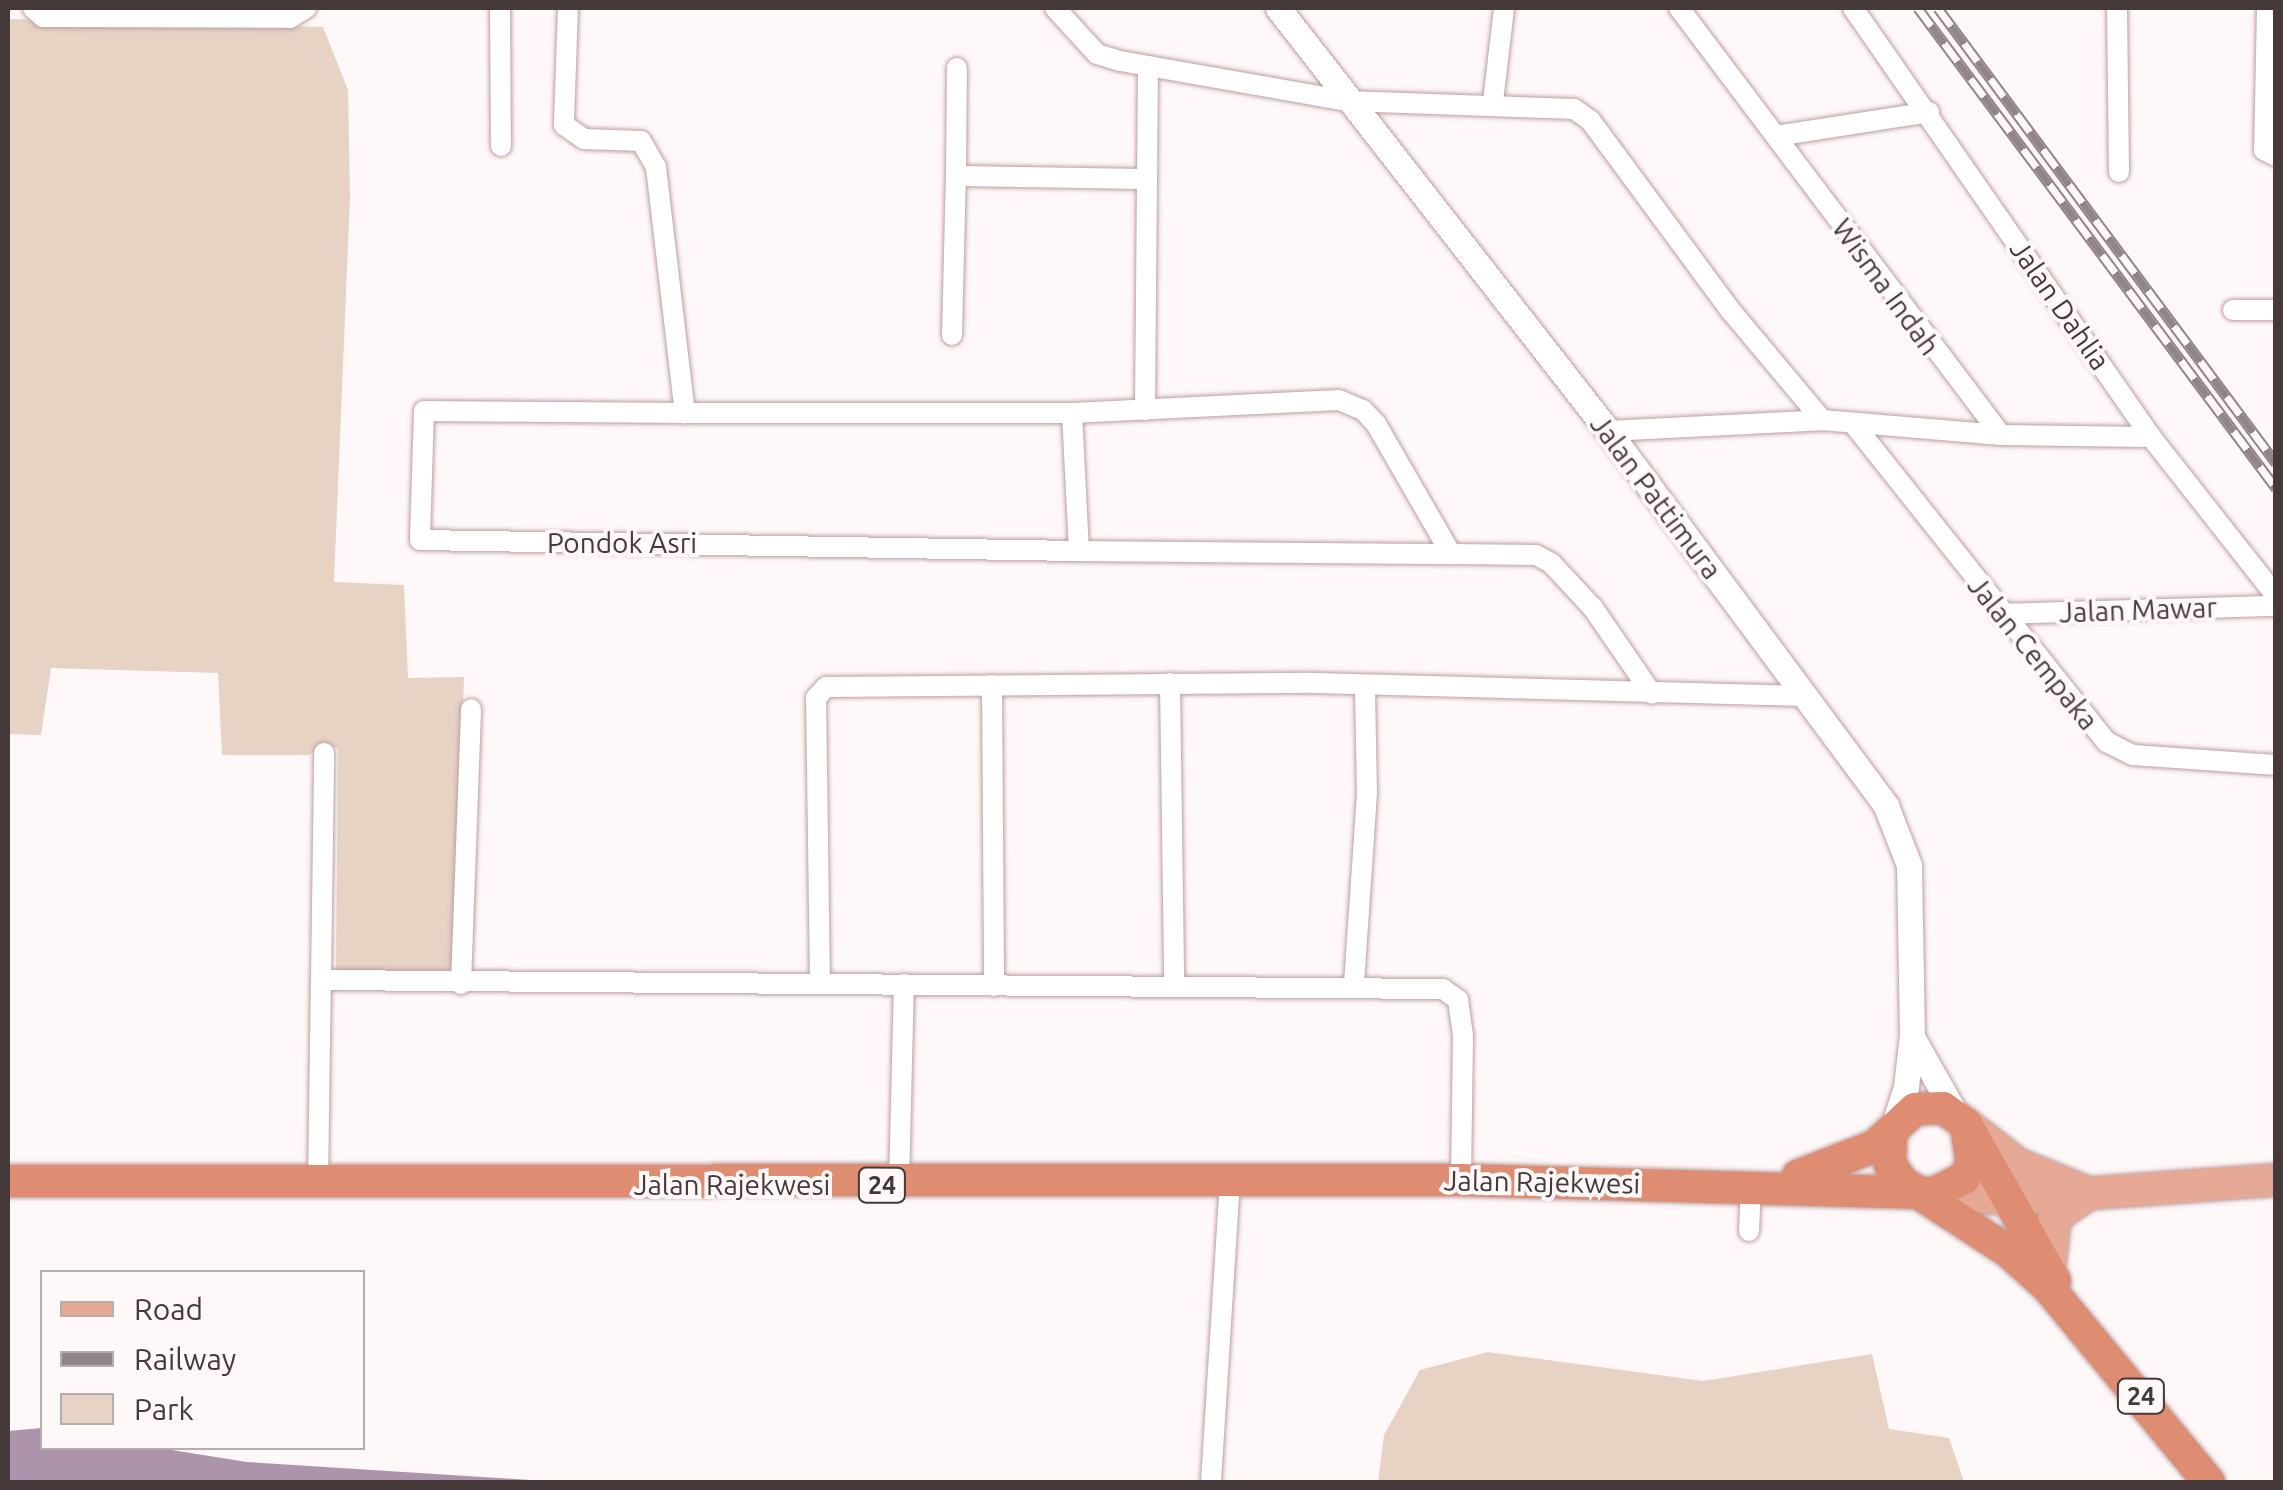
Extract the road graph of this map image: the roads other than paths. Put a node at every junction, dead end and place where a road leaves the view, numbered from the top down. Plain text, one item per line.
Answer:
1 (34, 8) edge
2 (500, 8) edge
3 (568, 8) edge
4 (1054, 8) edge
5 (1278, 8) edge
6 (1504, 8) edge
7 (1680, 8) edge
8 (1853, 8) edge
9 (2117, 8) edge
10 (2267, 8) edge
11 (298, 13) edge
12 (1148, 66) junction
13 (957, 68) dead end
14 (1347, 101) junction
15 (1492, 102) junction
16 (1929, 112) junction
17 (1776, 136) junction
18 (501, 146) dead end
19 (2276, 156) edge
20 (2119, 172) dead end
21 (956, 176) junction
22 (1147, 179) junction
23 (2233, 310) dead end
24 (2276, 310) edge
25 (952, 335) dead end
26 (1145, 410) junction
27 (684, 413) junction
28 (1072, 413) junction
29 (1822, 420) junction
30 (1856, 427) junction
31 (1608, 432) junction
32 (2001, 435) junction
33 (2152, 436) junction
34 (1078, 551) junction
35 (1451, 554) junction
36 (2276, 596) edge
37 (2276, 606) edge
38 (2000, 614) junction
39 (1170, 683) junction
40 (992, 685) junction
41 (1365, 685) junction
42 (1652, 694) junction
43 (1806, 696) junction
44 (472, 709) dead end
45 (324, 753) dead end
46 (2276, 764) edge
47 (320, 980) junction
48 (820, 982) junction
49 (461, 984) junction
50 (904, 984) junction
51 (1354, 984) junction
52 (994, 986) junction
53 (1174, 987) junction
54 (1912, 1035) junction
55 (1961, 1119) junction
56 (1891, 1133) junction
57 (1461, 1180) junction
58 (2276, 1180) edge
59 (8, 1182) edge
60 (1230, 1182) junction
61 (899, 1185) junction
62 (1753, 1185) junction
63 (318, 1186) junction
64 (1928, 1192) junction
65 (2090, 1193) junction
66 (2010, 1199) junction
67 (1749, 1231) dead end
68 (2049, 1271) junction
69 (2072, 1311) junction
70 (1212, 1482) edge
71 (2208, 1482) edge

1 - 11 street
2 - 18 street
3 - 27 street
4 - 12 street
5 - 14 street, Jalan Pattimura
6 - 15 street
7 - 17 street, Wisma Indah
8 - 16 street, Jalan Dahlia
9 - 20 street
10 - 19 street
12 - 14 street
12 - 22 street
13 - 21 street
14 - 15 street
14 - 31 street, Jalan Pattimura
15 - 29 street
16 - 17 street
16 - 33 street, Jalan Dahlia
17 - 32 street, Wisma Indah
21 - 22 street
21 - 25 street
22 - 26 street
23 - 24 street
26 - 28 street, Pondok Asri
26 - 35 street, Pondok Asri
27 - 28 street, Pondok Asri
27 - 34 street, Pondok Asri
28 - 34 street
29 - 30 street
29 - 31 street
30 - 32 street
30 - 38 street, Jalan Cempaka
31 - 43 street, Jalan Pattimura
32 - 33 street
33 - 36 street, Jalan Dahlia
34 - 35 street
35 - 42 street
37 - 38 street, Jalan Mawar
38 - 46 street, Jalan Cempaka
39 - 40 street
39 - 41 street
39 - 53 street
40 - 48 street
40 - 52 street
41 - 42 street
41 - 51 street
42 - 43 street
43 - 54 street, Jalan Pattimura
44 - 49 street
45 - 47 street
47 - 49 street
47 - 63 street
48 - 49 street
48 - 50 street
50 - 52 street
50 - 61 street
51 - 53 street
51 - 57 street
52 - 53 street
54 - 55 street
54 - 56 street
55 - 56 highway, 24
55 - 64 highway
55 - 65 main road
55 - 66 highway, 24
56 - 62 highway, 24
56 - 64 highway
57 - 60 highway, Jalan Rajekwesi / 24
57 - 62 highway, Jalan Rajekwesi / 24
58 - 65 main road
59 - 63 highway, Jalan Rajekwesi / 24
60 - 61 highway, Jalan Rajekwesi / 24
60 - 70 street
61 - 63 highway, Jalan Rajekwesi / 24
62 - 64 highway, 24
62 - 67 street
64 - 66 main road
64 - 69 highway, 24
65 - 66 main road
65 - 68 main road
66 - 68 highway, 24
68 - 69 highway, 24
69 - 71 highway, 24

